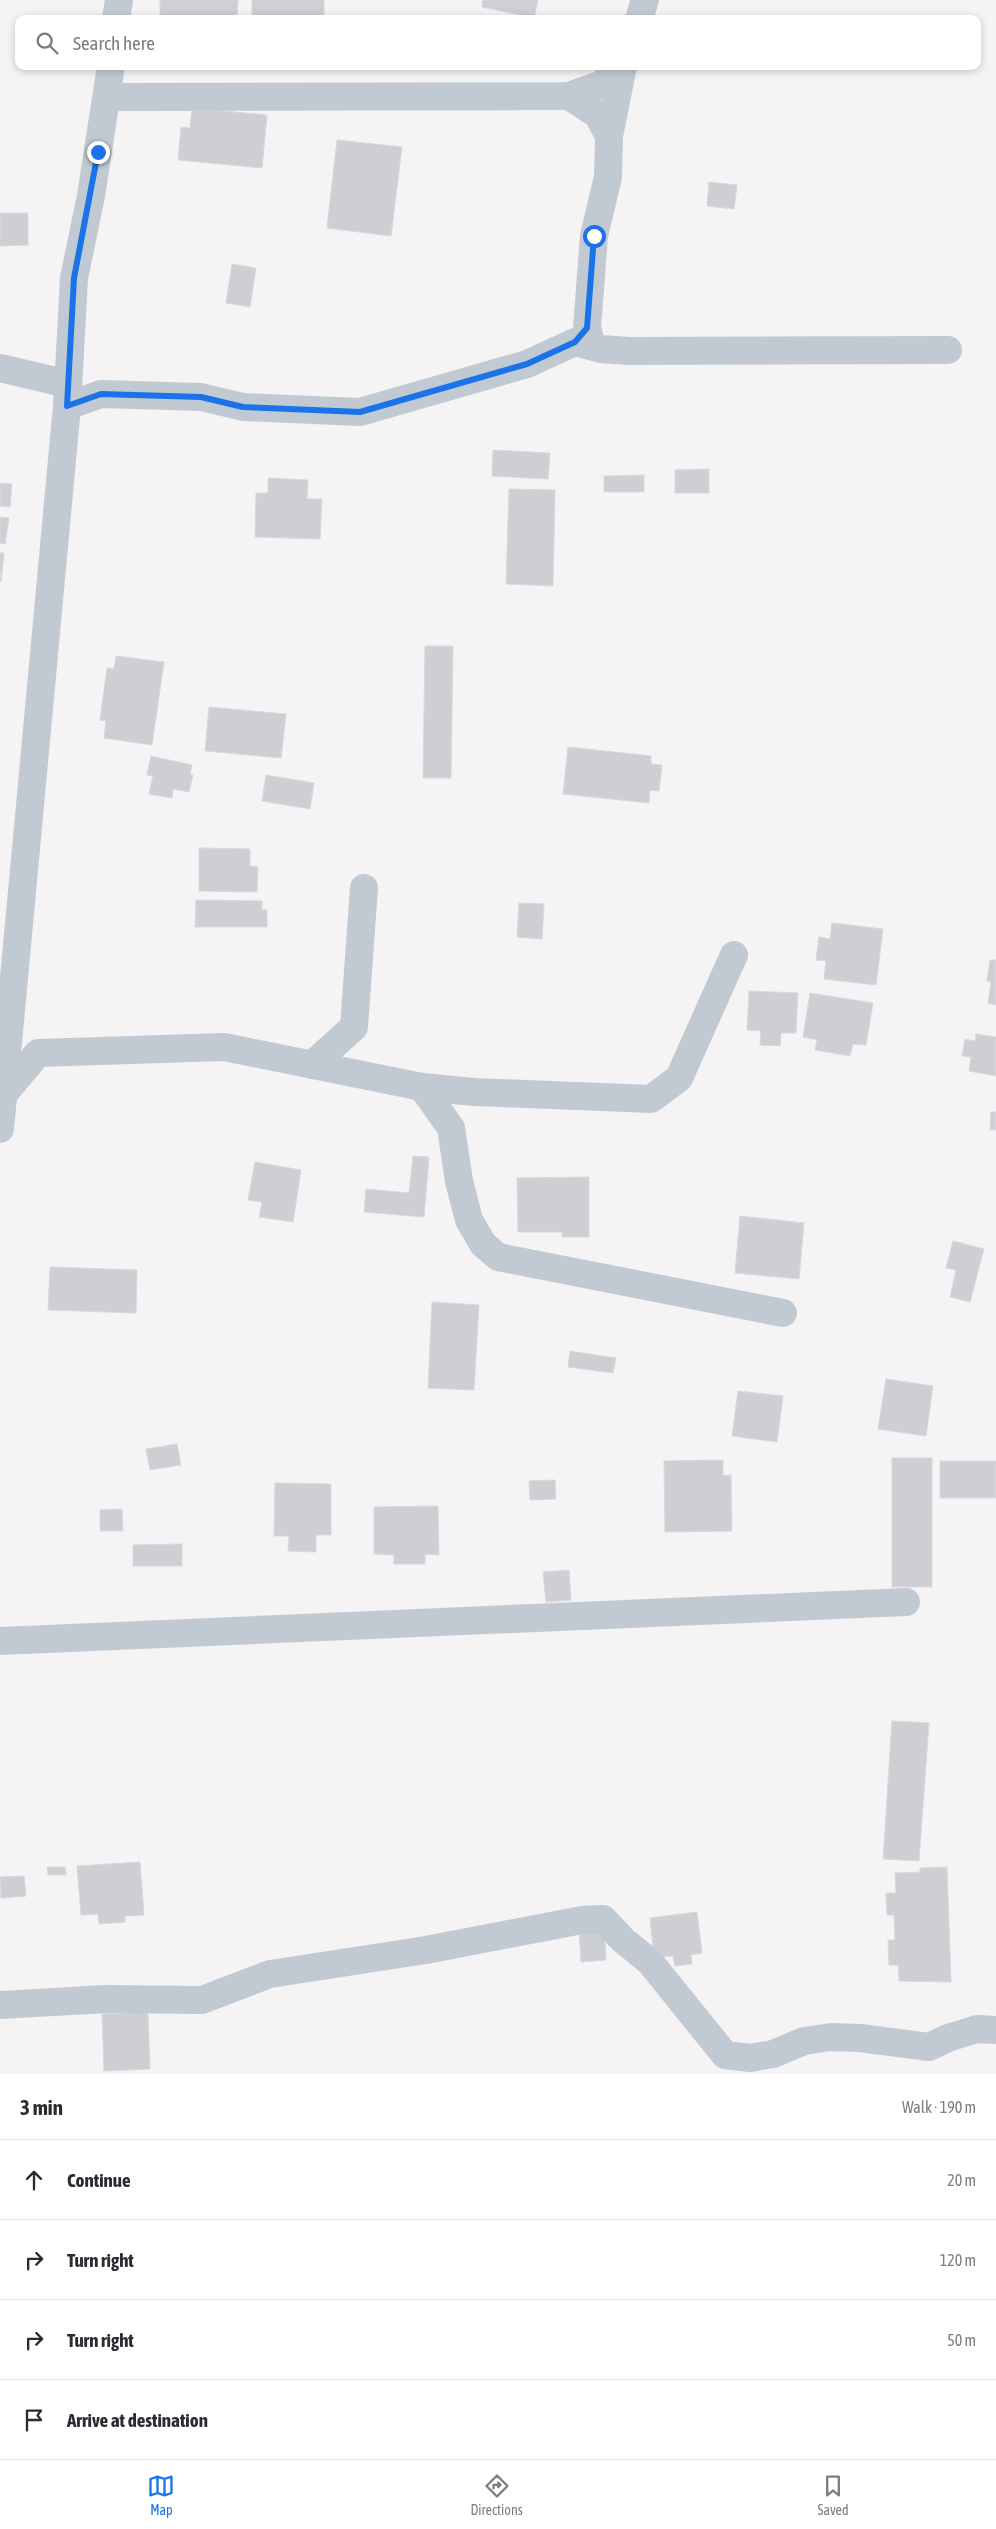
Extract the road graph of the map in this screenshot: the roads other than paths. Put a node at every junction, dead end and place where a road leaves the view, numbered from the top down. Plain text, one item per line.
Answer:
1 (119, 0) edge
2 (645, 0) edge
3 (117, 15) edge
4 (640, 15) edge
5 (110, 70) edge
6 (618, 70) edge
7 (622, 70) edge
8 (569, 96) junction
9 (107, 97) junction
10 (609, 136) junction
11 (585, 339) junction
12 (948, 350) dead end
13 (0, 368) edge
14 (67, 395) junction
15 (364, 888) dead end
16 (10, 928) edge
17 (734, 955) dead end
18 (6, 996) edge
19 (354, 1027) junction
20 (6, 1040) junction
21 (38, 1052) junction
22 (312, 1065) junction
23 (364, 1076) junction
24 (422, 1087) junction
25 (475, 1092) junction
26 (2, 1096) junction
27 (451, 1128) junction
28 (0, 1129) edge
29 (783, 1313) dead end
30 (906, 1602) dead end
31 (0, 1641) edge
32 (0, 2005) edge
33 (996, 2030) edge
34 (729, 2064) edge

1 - 3 street
2 - 4 street
5 - 9 street
6 - 8 street
7 - 10 street
8 - 9 street
8 - 10 street
9 - 14 street
10 - 11 street
11 - 12 street
11 - 14 street
13 - 14 street
14 - 16 street
15 - 19 street
16 - 18 street
17 - 25 street
18 - 20 street
19 - 22 street
19 - 23 street
20 - 21 street
20 - 26 street
21 - 22 street
21 - 26 street
22 - 23 street
23 - 24 street
24 - 25 street
24 - 27 street
25 - 27 street
26 - 28 street
27 - 29 street
30 - 31 street
32 - 34 street
33 - 34 street

